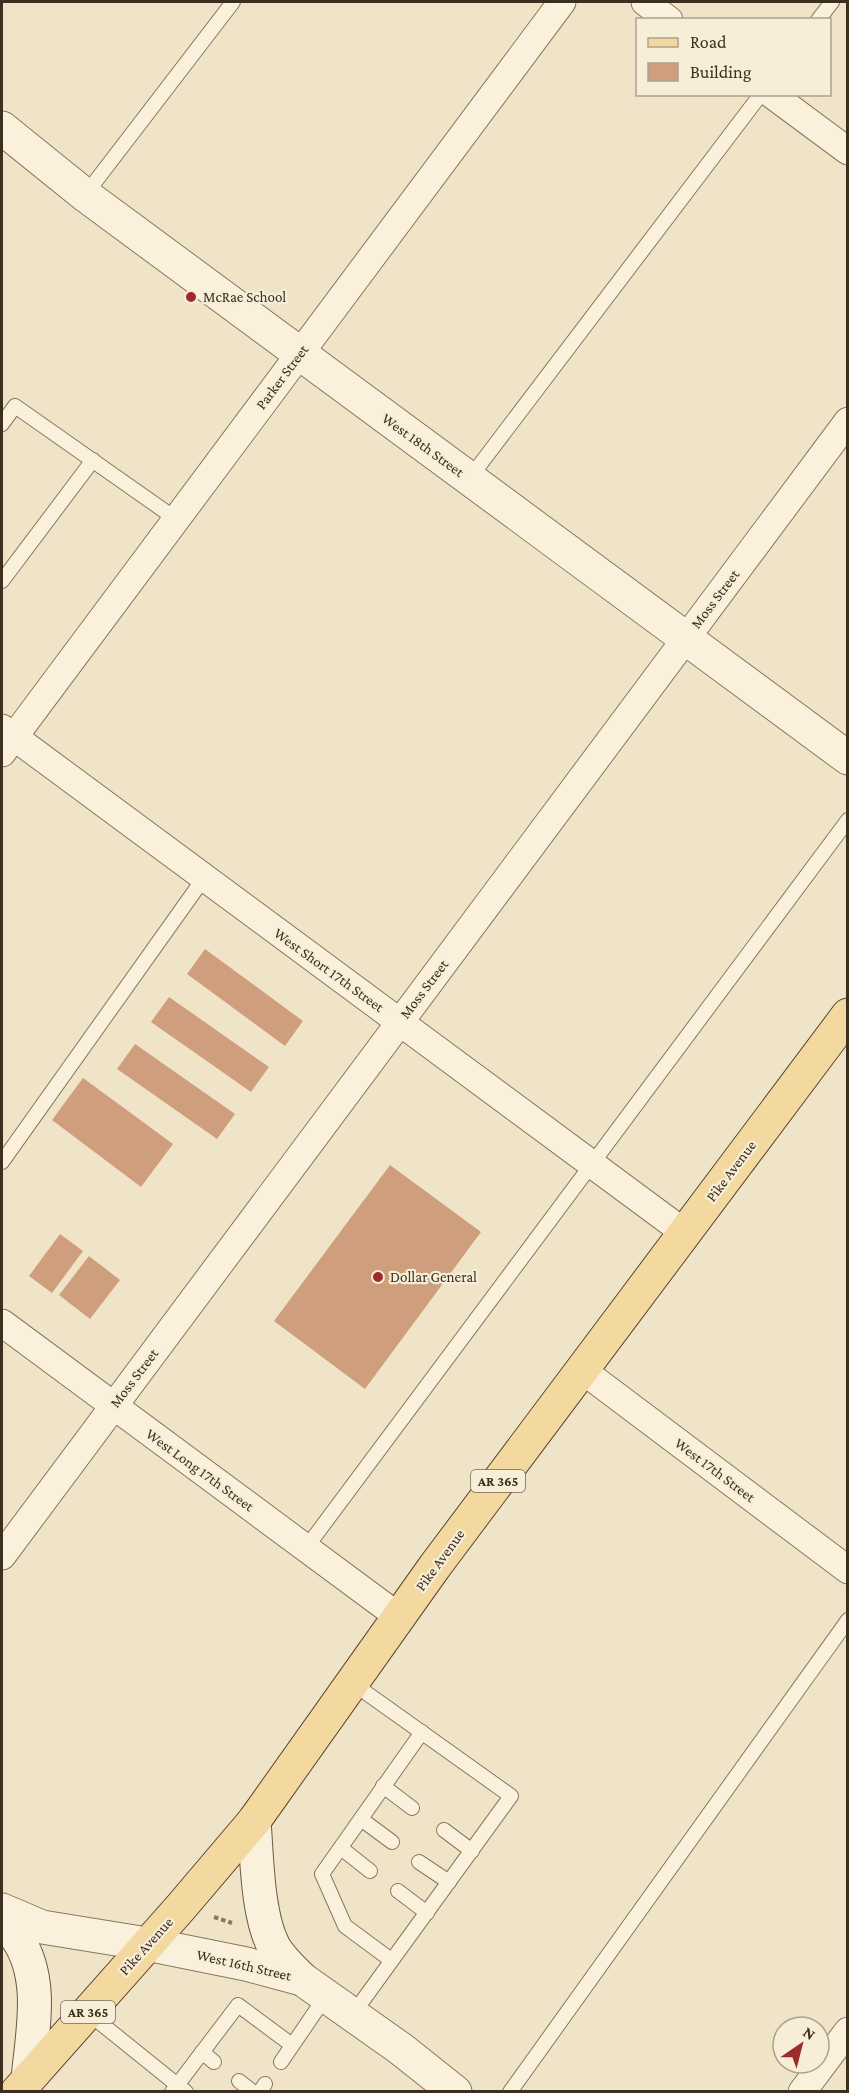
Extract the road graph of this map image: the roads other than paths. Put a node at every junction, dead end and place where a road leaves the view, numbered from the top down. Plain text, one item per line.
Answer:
1 (233, 2) edge
2 (562, 2) edge
3 (645, 2) edge
4 (832, 2) edge
5 (666, 18) edge
6 (820, 18) edge
7 (759, 96) edge
8 (774, 96) edge
9 (2, 128) edge
10 (848, 151) edge
11 (85, 195) junction
12 (299, 354) junction
13 (848, 421) edge
14 (2, 424) edge
15 (93, 459) junction
16 (470, 478) junction
17 (176, 519) junction
18 (2, 581) edge
19 (686, 638) junction
20 (5, 739) edge
21 (848, 758) edge
22 (848, 820) edge
23 (204, 878) junction
24 (848, 1015) edge
25 (399, 1022) junction
26 (2, 1162) edge
27 (592, 1164) junction
28 (685, 1233) junction
29 (2, 1323) edge
30 (582, 1370) junction
31 (114, 1406) junction
32 (306, 1548) junction
33 (2, 1556) edge
34 (848, 1570) edge
35 (399, 1617) junction
36 (848, 1620) edge
37 (351, 1682) junction
38 (422, 1732) junction
39 (383, 1786) junction
40 (412, 1808) dead end
41 (361, 1819) junction
42 (254, 1821) junction
43 (444, 1830) dead end
44 (392, 1842) dead end
45 (340, 1848) junction
46 (472, 1851) junction
47 (419, 1862) dead end
48 (370, 1871) dead end
49 (449, 1882) junction
50 (398, 1891) dead end
51 (2, 1910) edge
52 (427, 1913) junction
53 (2, 1920) edge
54 (147, 1944) junction
55 (391, 1960) junction
56 (314, 1987) junction
57 (88, 2013) junction
58 (353, 2014) junction
59 (848, 2031) edge
60 (292, 2045) junction
61 (202, 2052) junction
62 (214, 2062) dead end
63 (280, 2062) dead end
64 (239, 2081) dead end
65 (29, 2087) edge
66 (179, 2089) edge
67 (253, 2091) edge
68 (455, 2091) edge
69 (510, 2091) edge
70 (802, 2091) edge

1 - 11 lane
2 - 12 street, Parker Street
3 - 5 street
4 - 6 lane
7 - 16 lane
8 - 10 street
9 - 11 street, West 18th Street
11 - 12 street, West 18th Street
12 - 16 street, West 18th Street
12 - 17 street, Parker Street
13 - 19 street, Moss Street
14 - 15 lane
15 - 17 lane
15 - 18 lane
16 - 19 street, West 18th Street
17 - 20 street, Parker Street
19 - 21 street, West 18th Street
19 - 25 street, Moss Street
20 - 23 street, West Short 17th Street
22 - 27 lane
23 - 25 street, West Short 17th Street
23 - 26 lane
24 - 28 main road, Pike Avenue / AR 365
25 - 27 street, West Short 17th Street
25 - 31 street, Moss Street
27 - 28 street, West Short 17th Street
27 - 32 lane
28 - 30 main road, Pike Avenue / AR 365
29 - 31 street, West Long 17th Street
30 - 34 street, West 17th Street
30 - 35 main road, Pike Avenue / AR 365
31 - 32 street, West Long 17th Street
31 - 33 street, Moss Street
32 - 35 street, West Long 17th Street
35 - 37 main road, Pike Avenue / AR 365
36 - 69 lane
37 - 38 lane
37 - 42 main road, Pike Avenue / AR 365
38 - 39 lane
38 - 46 lane
39 - 40 lane
39 - 41 lane
41 - 44 lane
41 - 45 lane
42 - 54 main road, Pike Avenue / AR 365
42 - 56 street
43 - 46 lane
45 - 48 lane
45 - 55 lane
46 - 49 lane
47 - 49 lane
49 - 52 lane
50 - 52 lane
51 - 54 street, West 16th Street
52 - 55 lane
53 - 65 street
54 - 56 street, West 16th Street
54 - 57 main road, Pike Avenue / AR 365
55 - 58 lane
56 - 58 street, West 16th Street
56 - 60 lane
57 - 65 main road, Pike Avenue / AR 365
57 - 66 lane
58 - 68 street, West 16th Street
59 - 70 street
60 - 61 lane
60 - 63 lane
61 - 62 lane
61 - 66 lane
64 - 67 lane

